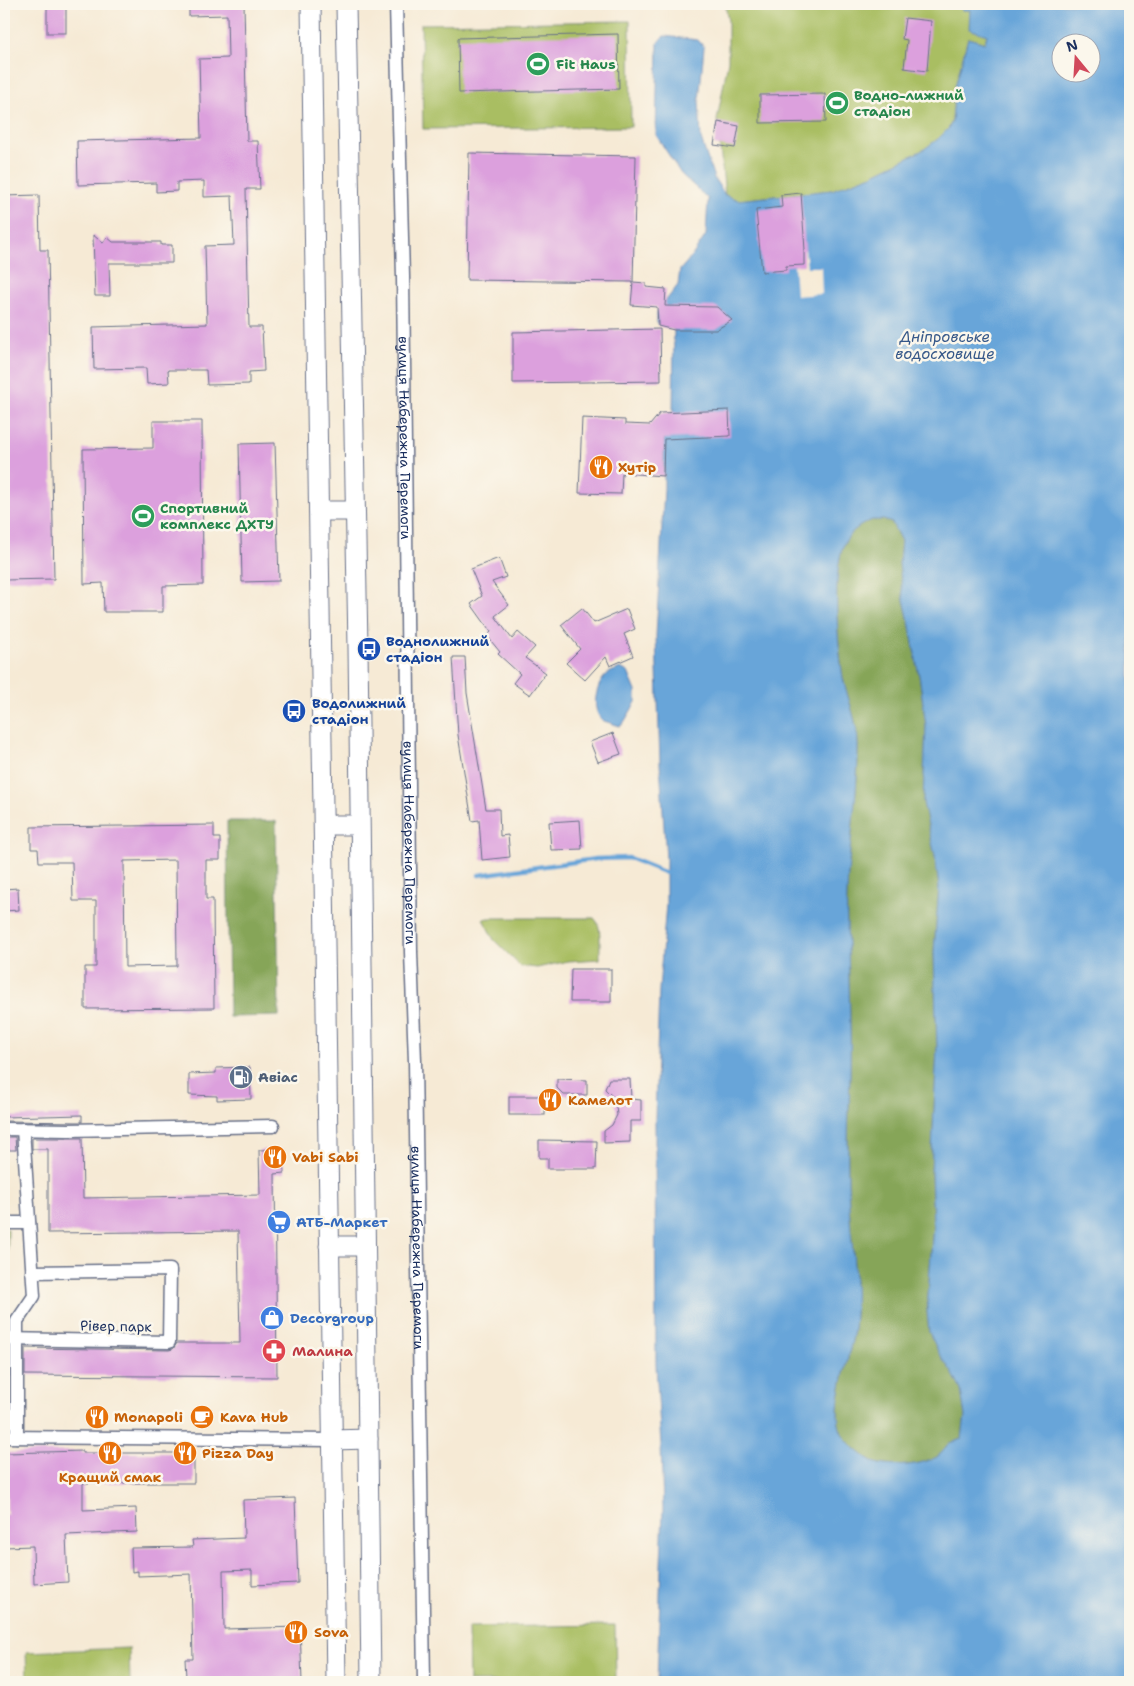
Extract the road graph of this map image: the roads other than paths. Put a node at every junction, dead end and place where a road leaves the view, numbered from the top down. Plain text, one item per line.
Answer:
1 (311, 4) edge
2 (346, 4) edge
3 (396, 4) edge
4 (319, 510) junction
5 (354, 511) junction
6 (324, 825) junction
7 (359, 825) junction
8 (273, 1126) dead end
9 (4, 1129) edge
10 (23, 1130) junction
11 (28, 1218) junction
12 (4, 1223) edge
13 (329, 1246) junction
14 (364, 1246) junction
15 (32, 1272) junction
16 (10, 1339) edge
17 (4, 1437) edge
18 (17, 1437) junction
19 (368, 1439) junction
20 (333, 1440) junction
21 (336, 1682) edge
22 (371, 1682) edge
23 (424, 1682) edge

1 - 4 main road
2 - 5 main road
3 - 23 street, вулиця Набережна Перемоги
4 - 5 main road
4 - 6 main road
5 - 7 main road
6 - 7 main road
6 - 13 main road
7 - 14 main road
8 - 10 street
9 - 10 street
10 - 11 street
11 - 12 street
11 - 15 street
13 - 14 main road
13 - 20 main road
14 - 19 main road
15 - 16 street
15 - 16 street, Рівер парк
16 - 18 street
17 - 18 street
18 - 20 street
19 - 20 main road
19 - 22 main road
20 - 21 main road

